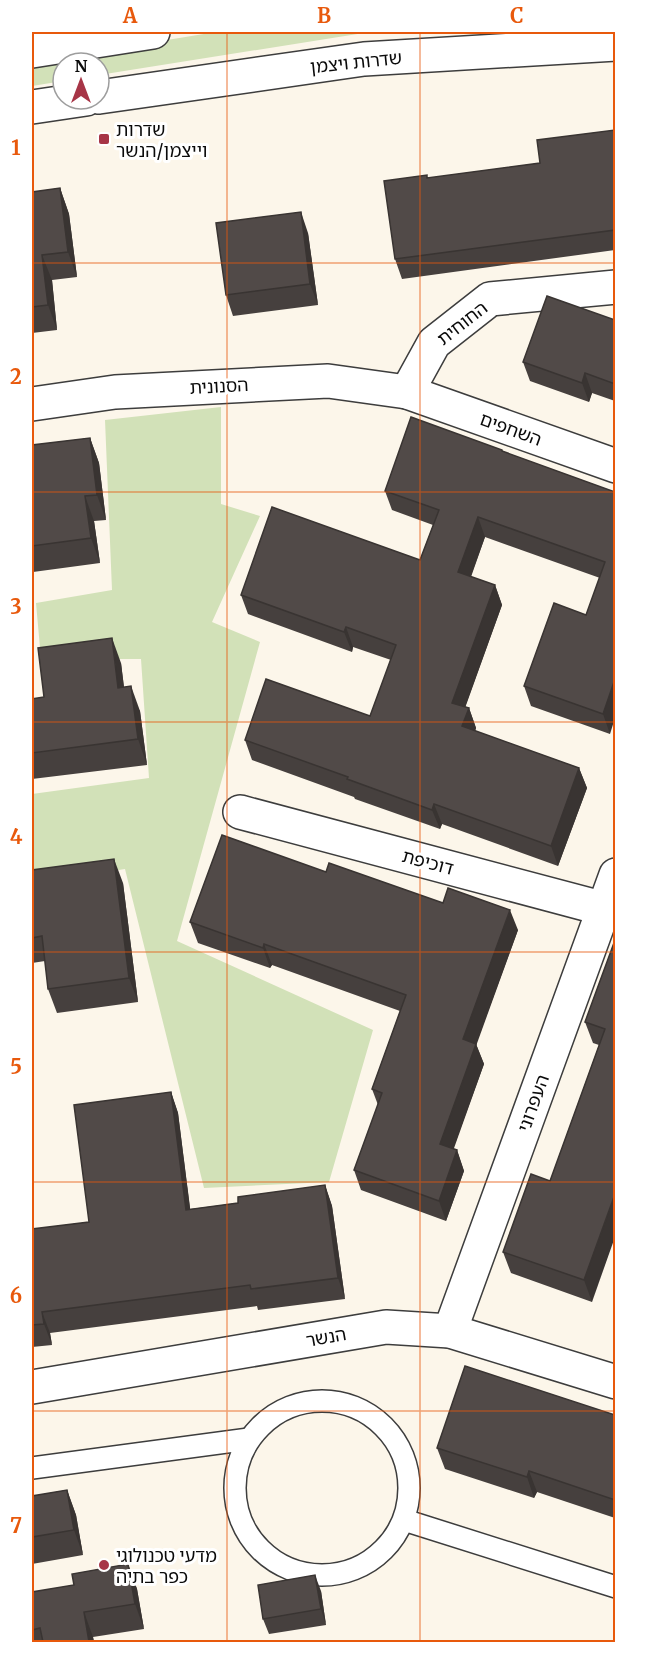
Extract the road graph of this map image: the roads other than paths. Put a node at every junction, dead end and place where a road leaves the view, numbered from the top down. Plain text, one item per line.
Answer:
1 (153, 32) edge
2 (615, 44) edge
3 (32, 51) edge
4 (111, 95) edge
5 (51, 104) edge
6 (32, 107) edge
7 (615, 287) edge
8 (407, 392) junction
9 (32, 404) edge
10 (615, 466) edge
11 (240, 812) dead end
12 (615, 875) edge
13 (610, 910) edge
14 (450, 1331) junction
15 (615, 1382) edge
16 (32, 1387) edge
17 (249, 1439) junction
18 (32, 1468) edge
19 (404, 1520) junction
20 (615, 1587) edge

1 - 3 street
2 - 4 street, שדרות ויצמן
5 - 6 street
7 - 8 street, החוחית
8 - 9 street, הסנונית
8 - 10 street, השחפים
11 - 13 street, דוכיפת
12 - 13 street, העפרוני
13 - 14 street, העפרוני
14 - 15 street, הנשר
14 - 16 street, הנשר
17 - 18 lane
17 - 19 lane
17 - 19 lane
19 - 20 lane

